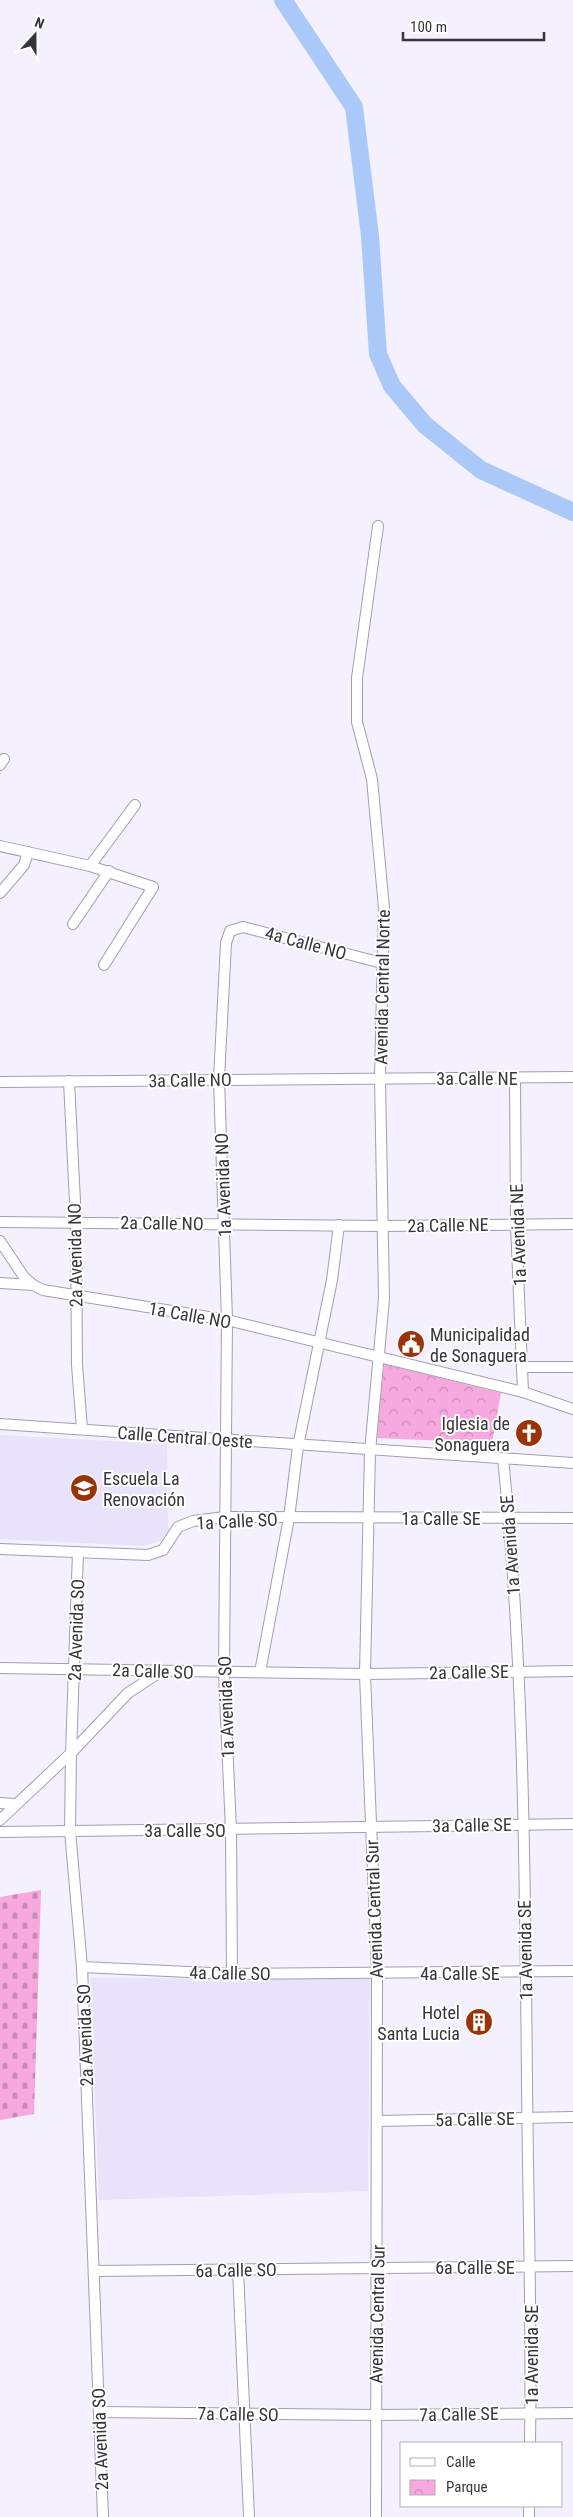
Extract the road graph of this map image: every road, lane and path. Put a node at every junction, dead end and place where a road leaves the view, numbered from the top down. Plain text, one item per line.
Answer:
1 (378, 526) dead end
2 (135, 805) dead end
3 (0, 846) edge
4 (28, 852) junction
5 (90, 866) junction
6 (109, 871) junction
7 (0, 892) edge
8 (73, 924) dead end
9 (230, 931) joint
10 (382, 963) junction
11 (104, 965) dead end
12 (573, 1077) edge
13 (380, 1078) junction
14 (515, 1078) junction
15 (219, 1079) junction
16 (69, 1081) junction
17 (0, 1082) edge
18 (0, 1222) edge
19 (76, 1222) junction
20 (224, 1224) junction
21 (516, 1224) junction
22 (573, 1224) edge
23 (339, 1226) junction
24 (383, 1226) junction
25 (0, 1241) edge
26 (0, 1282) edge
27 (33, 1285) junction
28 (76, 1296) junction
29 (227, 1320) junction
30 (319, 1342) junction
31 (379, 1357) junction
32 (524, 1367) junction
33 (573, 1367) edge
34 (523, 1392) junction
35 (573, 1408) edge
36 (0, 1424) edge
37 (82, 1429) junction
38 (227, 1441) junction
39 (298, 1446) junction
40 (370, 1451) junction
41 (503, 1458) junction
42 (573, 1463) edge
43 (225, 1517) junction
44 (289, 1518) junction
45 (368, 1518) junction
46 (509, 1518) junction
47 (573, 1518) edge
48 (0, 1548) edge
49 (78, 1552) junction
50 (0, 1668) edge
51 (74, 1668) junction
52 (518, 1671) junction
53 (573, 1671) edge
54 (160, 1672) junction
55 (260, 1672) junction
56 (224, 1673) junction
57 (365, 1674) junction
58 (70, 1753) junction
59 (0, 1803) edge
60 (15, 1804) junction
61 (0, 1820) edge
62 (573, 1824) edge
63 (523, 1825) junction
64 (371, 1826) junction
65 (231, 1830) junction
66 (70, 1831) junction
67 (0, 1832) edge
68 (82, 1967) junction
69 (573, 1971) edge
70 (526, 1972) junction
71 (377, 1973) junction
72 (232, 1974) junction
73 (573, 2117) edge
74 (527, 2118) junction
75 (377, 2121) junction
76 (573, 2266) edge
77 (531, 2267) junction
78 (378, 2268) junction
79 (238, 2270) junction
80 (94, 2271) junction
81 (100, 2412) junction
82 (573, 2412) edge
83 (530, 2413) junction
84 (244, 2414) junction
85 (376, 2415) junction
86 (530, 2442) edge
87 (103, 2517) edge
88 (249, 2517) edge
89 (376, 2517) edge

1 - 10 street, Avenida Central Norte
2 - 5 street
3 - 4 street
4 - 5 street
4 - 7 street
5 - 6 street
6 - 8 street
6 - 11 street
9 - 10 street, 4a Calle NO
9 - 15 street, 1a Avenida NO
10 - 13 street, Avenida Central Norte
12 - 14 street, 3a Calle NE
13 - 14 street, 3a Calle NE
13 - 15 street, 3a Calle NO
13 - 24 street, Avenida Central Norte
14 - 21 street, 1a Avenida NE
15 - 16 street, 3a Calle NO
15 - 20 street, 1a Avenida NO
16 - 17 street, 3a Calle NO
16 - 19 street, 2a Avenida NO
18 - 19 street, 2a Calle NO
19 - 20 street, 2a Calle NO
19 - 28 street, 2a Avenida NO
20 - 23 street, 2a Calle NO
20 - 29 street, 1a Avenida NO
21 - 22 street, 2a Calle NE
21 - 24 street, 2a Calle NE
21 - 32 street, 1a Avenida NE
23 - 24 street, 2a Calle NO
23 - 30 street
24 - 31 street, Avenida Central Norte
25 - 27 street
26 - 27 street, 1a Calle NO
27 - 28 street, 1a Calle NO
28 - 29 street, 1a Calle NO
28 - 37 street, 2a Avenida NO
29 - 30 street, 1a Calle NO
29 - 38 street, 1a Avenida NO
30 - 31 street, 1a Calle NO
30 - 39 street
31 - 34 street, 1a Calle NO
31 - 40 street, Avenida Central Norte
32 - 33 street
32 - 34 street, 1a Avenida NE
34 - 35 street, 1a Calle NO
36 - 37 street, Calle Central Oeste
37 - 38 street, Calle Central Oeste
38 - 39 street, Calle Central Oeste
38 - 43 street, 1a Avenida SO
39 - 40 street, Calle Central Oeste
39 - 44 street
40 - 41 street, Calle Central Oeste
40 - 45 street, Avenida Central Sur
41 - 42 street, Calle Central Oeste
41 - 46 street, 1a Avenida SE
43 - 44 street, 1a Calle SO
43 - 49 street, 1a Calle SO
43 - 56 street, 1a Avenida SO
44 - 45 street, 1a Calle SO
44 - 55 street
45 - 46 street, 1a Calle SE
45 - 57 street, Avenida Central Sur
46 - 47 street, 1a Calle SE
46 - 52 street, 1a Avenida SE
48 - 49 street, 1a Calle SO
49 - 51 street, 2a Avenida SO
50 - 51 street, 2a Calle SO
51 - 54 street, 2a Calle SO
51 - 58 street, 2a Avenida SO
52 - 53 street, 2a Calle SE
52 - 57 street, 2a Calle SE
52 - 63 street, 1a Avenida SE
54 - 56 street, 2a Calle SO
54 - 58 street
55 - 56 street, 2a Calle SO
55 - 57 street, 2a Calle SO
56 - 65 street, 1a Avenida SO
57 - 64 street, Avenida Central Sur
58 - 60 street
58 - 66 street, 2a Avenida SO
59 - 60 street
60 - 61 street
62 - 63 street, 3a Calle SE
63 - 64 street, 3a Calle SE
63 - 70 street, 1a Avenida SE
64 - 65 street, 3a Calle SO
64 - 71 street, Avenida Central Sur
65 - 66 street, 3a Calle SO
65 - 72 street, 1a Avenida SO
66 - 67 street, 3a Calle SO
66 - 68 street, 2a Avenida SO
68 - 72 street, 4a Calle SO
68 - 80 street, 2a Avenida SO
69 - 70 street, 4a Calle SE
70 - 71 street, 4a Calle SE
70 - 74 street, 1a Avenida SE
71 - 72 street, 4a Calle SO
71 - 75 street, Avenida Central Sur
73 - 74 street, 5a Calle SE
74 - 75 street, 5a Calle SE
74 - 77 street, 1a Avenida SE
75 - 78 street, Avenida Central Sur
76 - 77 street, 6a Calle SE
77 - 78 street, 6a Calle SE
77 - 83 street, 1a Avenida SE
78 - 79 street, 6a Calle SO
78 - 85 street, Avenida Central Sur
79 - 80 street, 6a Calle SO
79 - 84 street
80 - 81 street, 2a Avenida SO
81 - 84 street, 7a Calle SO
81 - 87 street, 2a Avenida SO
82 - 83 street, 7a Calle SE
83 - 85 street, 7a Calle SE
83 - 86 street, 1a Avenida SE
84 - 85 street, 7a Calle SO
84 - 88 street
85 - 89 street, Avenida Central Sur

